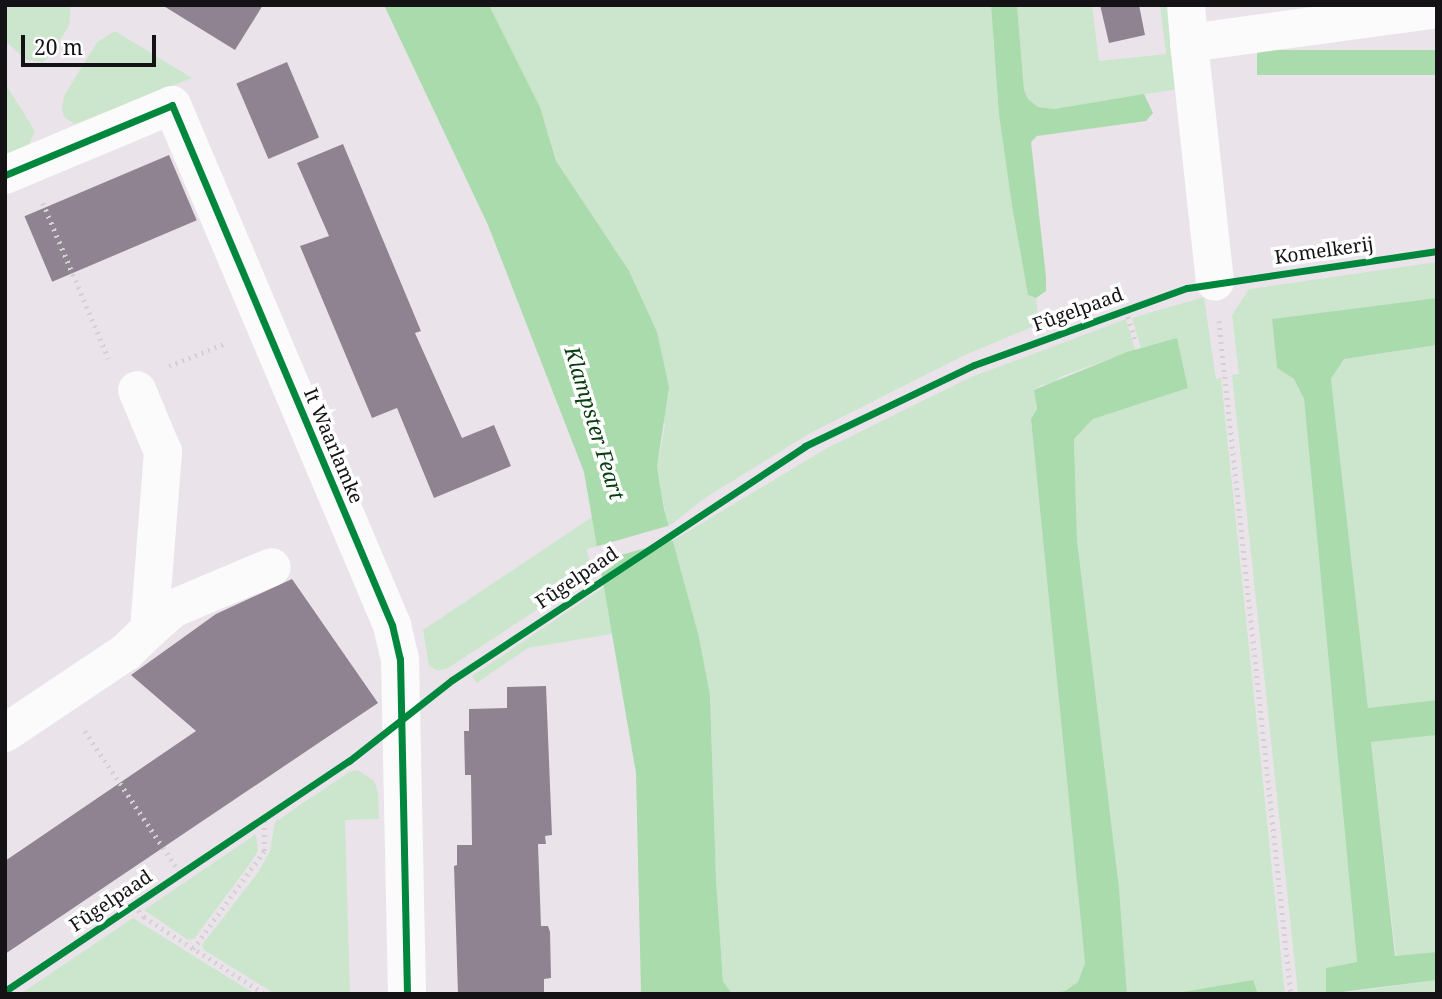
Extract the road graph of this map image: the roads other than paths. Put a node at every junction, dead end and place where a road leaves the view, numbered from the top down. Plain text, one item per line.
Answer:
1 (1186, 5) edge
2 (1437, 9) edge
3 (1189, 43) junction
4 (17, 170) edge
5 (1215, 282) road end
6 (151, 379) road end
7 (272, 567) dead end
8 (149, 630) junction
9 (5, 733) edge
10 (407, 994) edge

1 - 3 street
2 - 3 street
3 - 5 street
4 - 10 street, It Waarlamke
6 - 8 street
7 - 8 street
8 - 9 street

